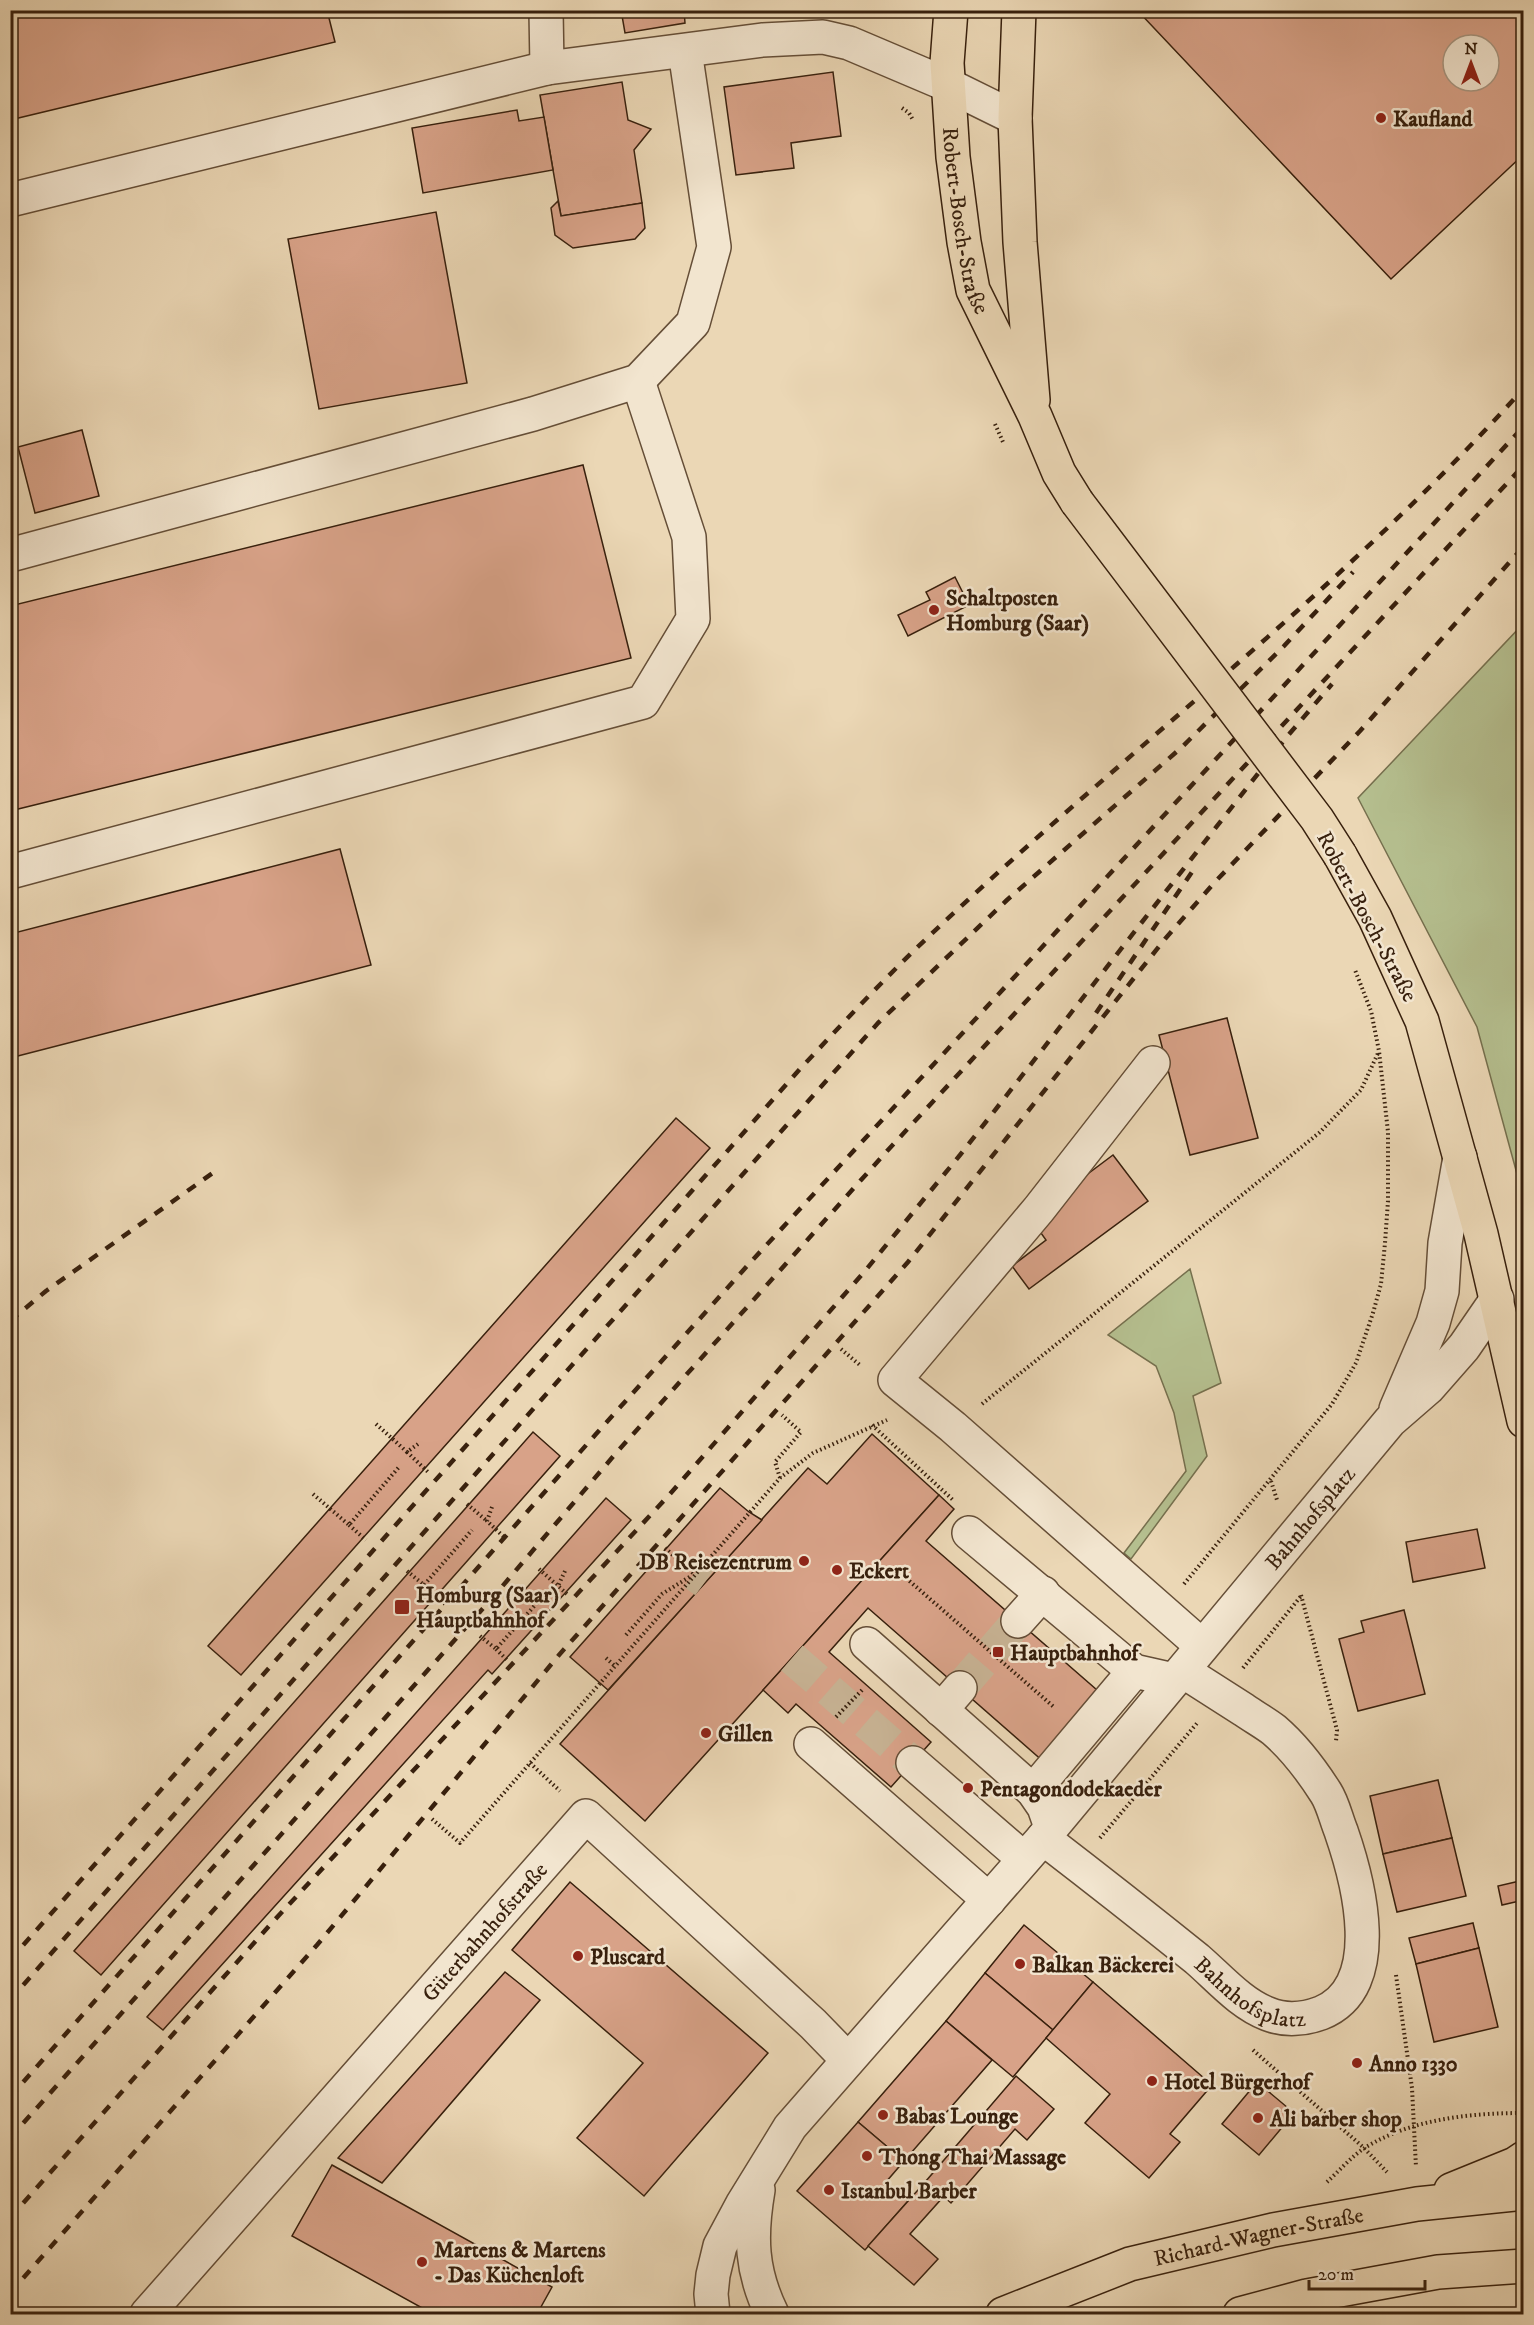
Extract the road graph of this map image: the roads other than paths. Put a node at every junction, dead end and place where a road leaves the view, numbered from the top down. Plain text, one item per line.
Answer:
1 (546, 10) edge
2 (951, 10) edge
3 (1019, 10) edge
4 (685, 51) junction
5 (548, 68) junction
6 (948, 85) junction
7 (1015, 118) junction
8 (10, 200) edge
9 (638, 381) junction
10 (1035, 416) junction
11 (10, 555) edge
12 (10, 872) edge
13 (1154, 1063) dead end
14 (1460, 1157) junction
15 (1497, 1299) junction
16 (1390, 1421) junction
17 (1524, 1421) edge
18 (969, 1533) road end
19 (1043, 1593) junction
20 (1018, 1621) tunnel mouth
21 (877, 1653) road end
22 (1186, 1665) junction
23 (1134, 1671) junction
24 (811, 1744) road end
25 (913, 1763) tunnel mouth
26 (1033, 1791) junction
27 (1040, 1841) junction
28 (989, 1900) junction
29 (848, 2060) junction
30 (1524, 2158) edge
31 (760, 2176) junction
32 (1524, 2193) edge
33 (1417, 2204) junction
34 (1524, 2266) edge
35 (147, 2314) edge
36 (713, 2314) edge
37 (772, 2314) edge
38 (1003, 2314) edge
39 (1240, 2314) edge

1 - 5 street
2 - 6 main road, Robert-Bosch-Straße
3 - 7 main road, Robert-Bosch-Straße
4 - 5 street
4 - 6 street
4 - 9 street
5 - 8 street
6 - 7 street
6 - 10 main road, Robert-Bosch-Straße
7 - 10 main road, Robert-Bosch-Straße
9 - 11 street
9 - 12 street
10 - 14 main road, Robert-Bosch-Straße, bridge
13 - 22 street
14 - 15 main road, Robert-Bosch-Straße
14 - 16 street
15 - 16 street
15 - 17 main road, Robert-Bosch-Straße
16 - 22 street, Bahnhofsplatz
18 - 19 street
19 - 20 street
19 - 23 street
21 - 26 street
22 - 23 street
22 - 27 street, Bahnhofsplatz
22 - 27 street, Bahnhofsplatz
23 - 26 street
24 - 28 street
25 - 27 street
26 - 27 street
27 - 28 street, Bahnhofsplatz
28 - 29 street, Bahnhofsplatz
29 - 31 street, Bahnhofsplatz
29 - 35 street, Güterbahnhofstraße
30 - 33 main road
31 - 36 street, Bahnhofsplatz
31 - 37 street, Bahnhofsplatz
32 - 33 main road, Richard-Wagner-Straße
33 - 38 main road, Richard-Wagner-Straße
34 - 39 main road

